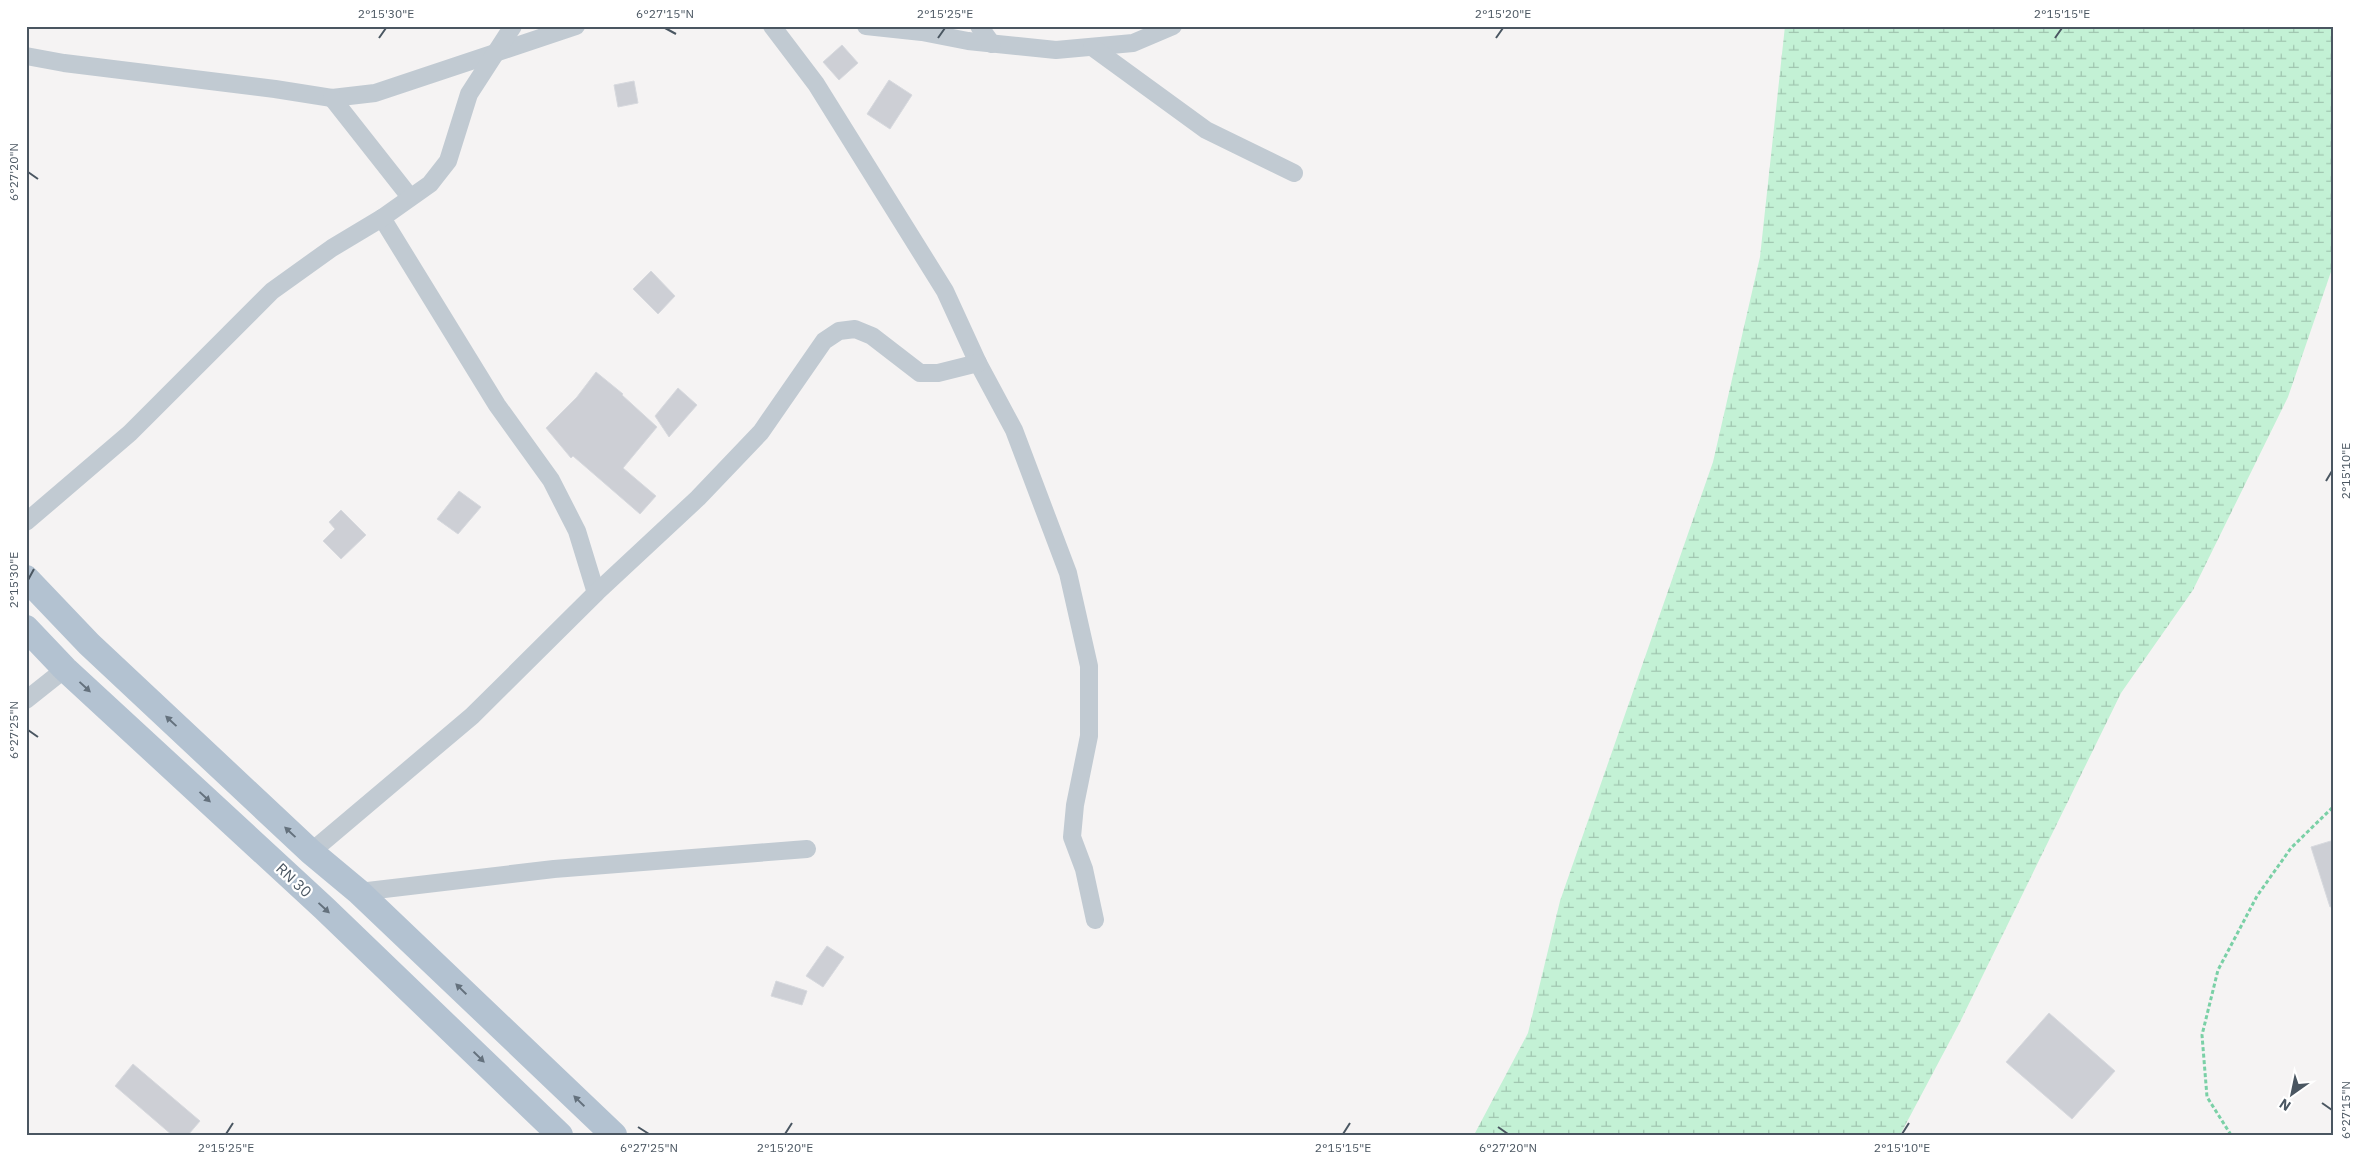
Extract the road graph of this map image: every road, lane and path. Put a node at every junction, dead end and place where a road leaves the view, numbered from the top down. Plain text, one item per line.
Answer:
1 (513, 26) edge
2 (576, 26) edge
3 (772, 26) edge
4 (866, 26) edge
5 (944, 26) edge
6 (979, 26) edge
7 (1141, 26) edge
8 (1173, 26) edge
9 (922, 32) junction
10 (1133, 43) junction
11 (992, 44) junction
12 (1092, 46) junction
13 (498, 52) junction
14 (26, 56) edge
15 (332, 98) junction
16 (1294, 173) dead end
17 (410, 197) junction
18 (382, 218) junction
19 (978, 363) junction
20 (26, 522) edge
21 (26, 578) edge
22 (596, 593) junction
23 (26, 628) edge
24 (65, 669) junction
25 (26, 700) edge
26 (2334, 806) edge
27 (807, 849) dead end
28 (311, 852) junction
29 (359, 892) junction
30 (1095, 920) dead end
31 (560, 1135) edge
32 (614, 1135) edge
33 (2231, 1135) edge

1 - 13 street
2 - 13 street
3 - 19 street
4 - 9 street
5 - 9 street
6 - 11 street
7 - 10 street
8 - 10 street
9 - 11 street
10 - 12 street
11 - 12 street
12 - 16 street
13 - 15 street
13 - 17 street
14 - 15 street
15 - 17 street
17 - 18 street
18 - 20 street
18 - 22 street
19 - 22 street
19 - 30 street
28 -> 21 main road
22 - 28 street
23 - 24 main road, RN 30 / RN 30
24 - 25 street
24 -> 31 main road, RN 30 / RN 30
26 - 33 path
27 - 29 street
28 - 29 main road
32 -> 29 main road

